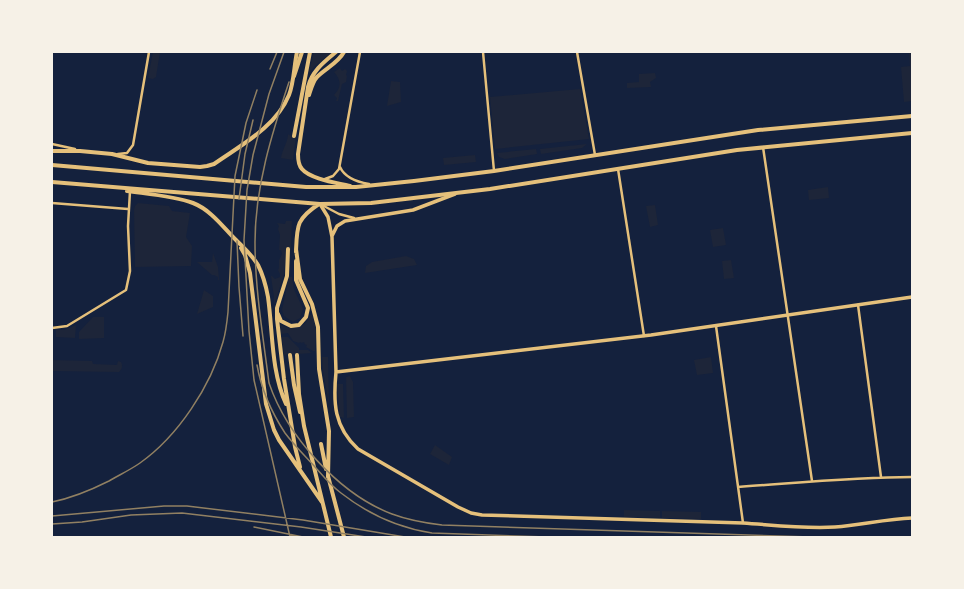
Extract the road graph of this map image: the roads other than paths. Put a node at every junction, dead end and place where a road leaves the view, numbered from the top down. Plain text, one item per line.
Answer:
1 (149, 52) edge
2 (297, 52) edge
3 (302, 52) edge
4 (310, 52) edge
5 (336, 52) edge
6 (344, 52) edge
7 (360, 52) edge
8 (483, 52) edge
9 (577, 52) edge
10 (292, 85) junction
11 (307, 101) junction
12 (912, 116) edge
13 (912, 133) edge
14 (294, 136) dead end
15 (52, 144) edge
16 (763, 147) junction
17 (52, 150) edge
18 (80, 151) junction
19 (112, 154) junction
20 (595, 155) junction
21 (52, 165) edge
22 (340, 166) junction
23 (618, 169) junction
24 (494, 171) junction
25 (324, 179) junction
26 (52, 182) edge
27 (373, 185) junction
28 (100, 186) junction
29 (356, 187) junction
30 (130, 191) junction
31 (455, 194) junction
32 (52, 203) edge
33 (320, 204) junction
34 (128, 209) junction
35 (357, 219) junction
36 (332, 237) junction
37 (238, 242) junction
38 (288, 249) dead end
39 (296, 249) junction
40 (912, 297) edge
41 (858, 305) junction
42 (277, 311) junction
43 (788, 315) junction
44 (716, 326) junction
45 (52, 328) edge
46 (644, 336) junction
47 (296, 354) dead end
48 (290, 355) dead end
49 (336, 372) junction
50 (286, 404) dead end
51 (304, 426) junction
52 (321, 444) dead end
53 (303, 473) junction
54 (328, 477) junction
55 (881, 477) junction
56 (912, 477) edge
57 (812, 481) junction
58 (738, 487) junction
59 (322, 502) junction
60 (912, 518) edge
61 (743, 523) junction
62 (331, 537) edge
63 (344, 537) edge

1 - 19 street
2 - 10 main road
3 - 10 main road
4 - 14 main road
5 - 11 main road
6 - 11 main road
7 - 22 street
8 - 24 street
9 - 20 street
10 - 19 main road
11 - 25 main road
12 - 20 main road
13 - 16 main road
15 - 18 street
16 - 23 main road
16 - 43 street
17 - 18 main road
18 - 19 main road
20 - 24 main road
21 - 29 main road
22 - 25 street
22 - 27 street
23 - 31 main road
23 - 46 street
24 - 27 main road
25 - 29 main road
26 - 28 main road
27 - 29 main road
28 - 30 main road
28 - 33 main road
30 - 34 street
30 - 37 main road
31 - 33 main road
31 - 35 street
32 - 34 street
33 - 35 street
33 - 36 street
33 - 39 main road
34 - 45 street
35 - 36 street
36 - 49 street
37 - 50 main road
37 - 53 main road
38 - 42 main road
39 - 42 main road
39 - 54 main road
40 - 41 street
41 - 43 street
41 - 55 street
42 - 53 main road
43 - 44 street
43 - 57 street
44 - 46 street
44 - 58 street
46 - 49 street
47 - 51 main road
48 - 51 main road
49 - 61 street
51 - 59 main road
52 - 54 main road
53 - 59 main road
54 - 63 main road
55 - 56 street
55 - 57 street
57 - 58 street
58 - 61 street
59 - 62 main road
60 - 61 street

